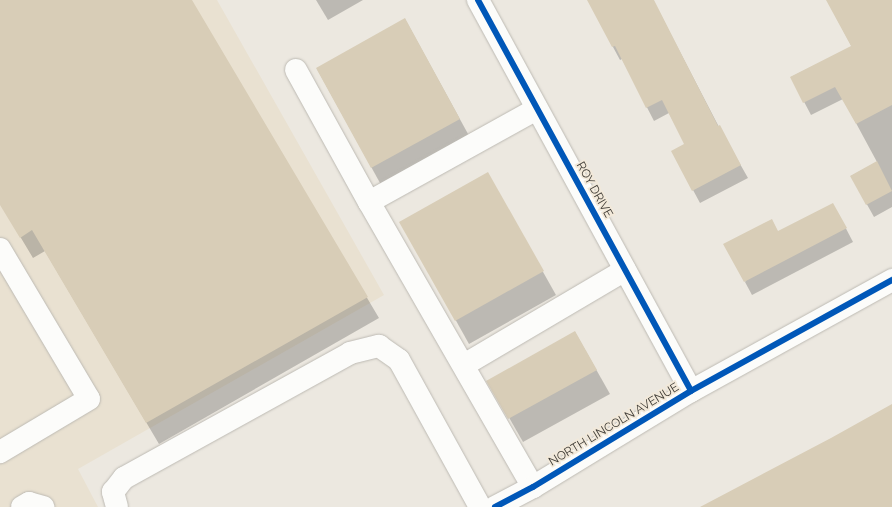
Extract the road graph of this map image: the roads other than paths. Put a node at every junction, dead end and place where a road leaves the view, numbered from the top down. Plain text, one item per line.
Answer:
1 (478, 0) edge
2 (296, 70) dead end
3 (537, 109) junction
4 (369, 202) junction
5 (0, 249) edge
6 (625, 270) junction
7 (892, 280) edge
8 (464, 365) junction
9 (691, 391) junction
10 (0, 452) edge
11 (533, 487) junction
12 (115, 500) edge
13 (22, 507) edge
14 (43, 507) edge
15 (480, 507) edge
16 (495, 507) edge

1 - 3 street, ROY DRIVE
2 - 4 street
3 - 4 street
3 - 6 street, ROY DRIVE
4 - 8 street
5 - 10 street
6 - 8 street
6 - 9 street, ROY DRIVE
7 - 9 street, NORTH LINCOLN AVENUE
8 - 11 street
9 - 11 street, NORTH LINCOLN AVENUE
11 - 16 street, NORTH LINCOLN AVENUE
12 - 15 street
13 - 14 street

